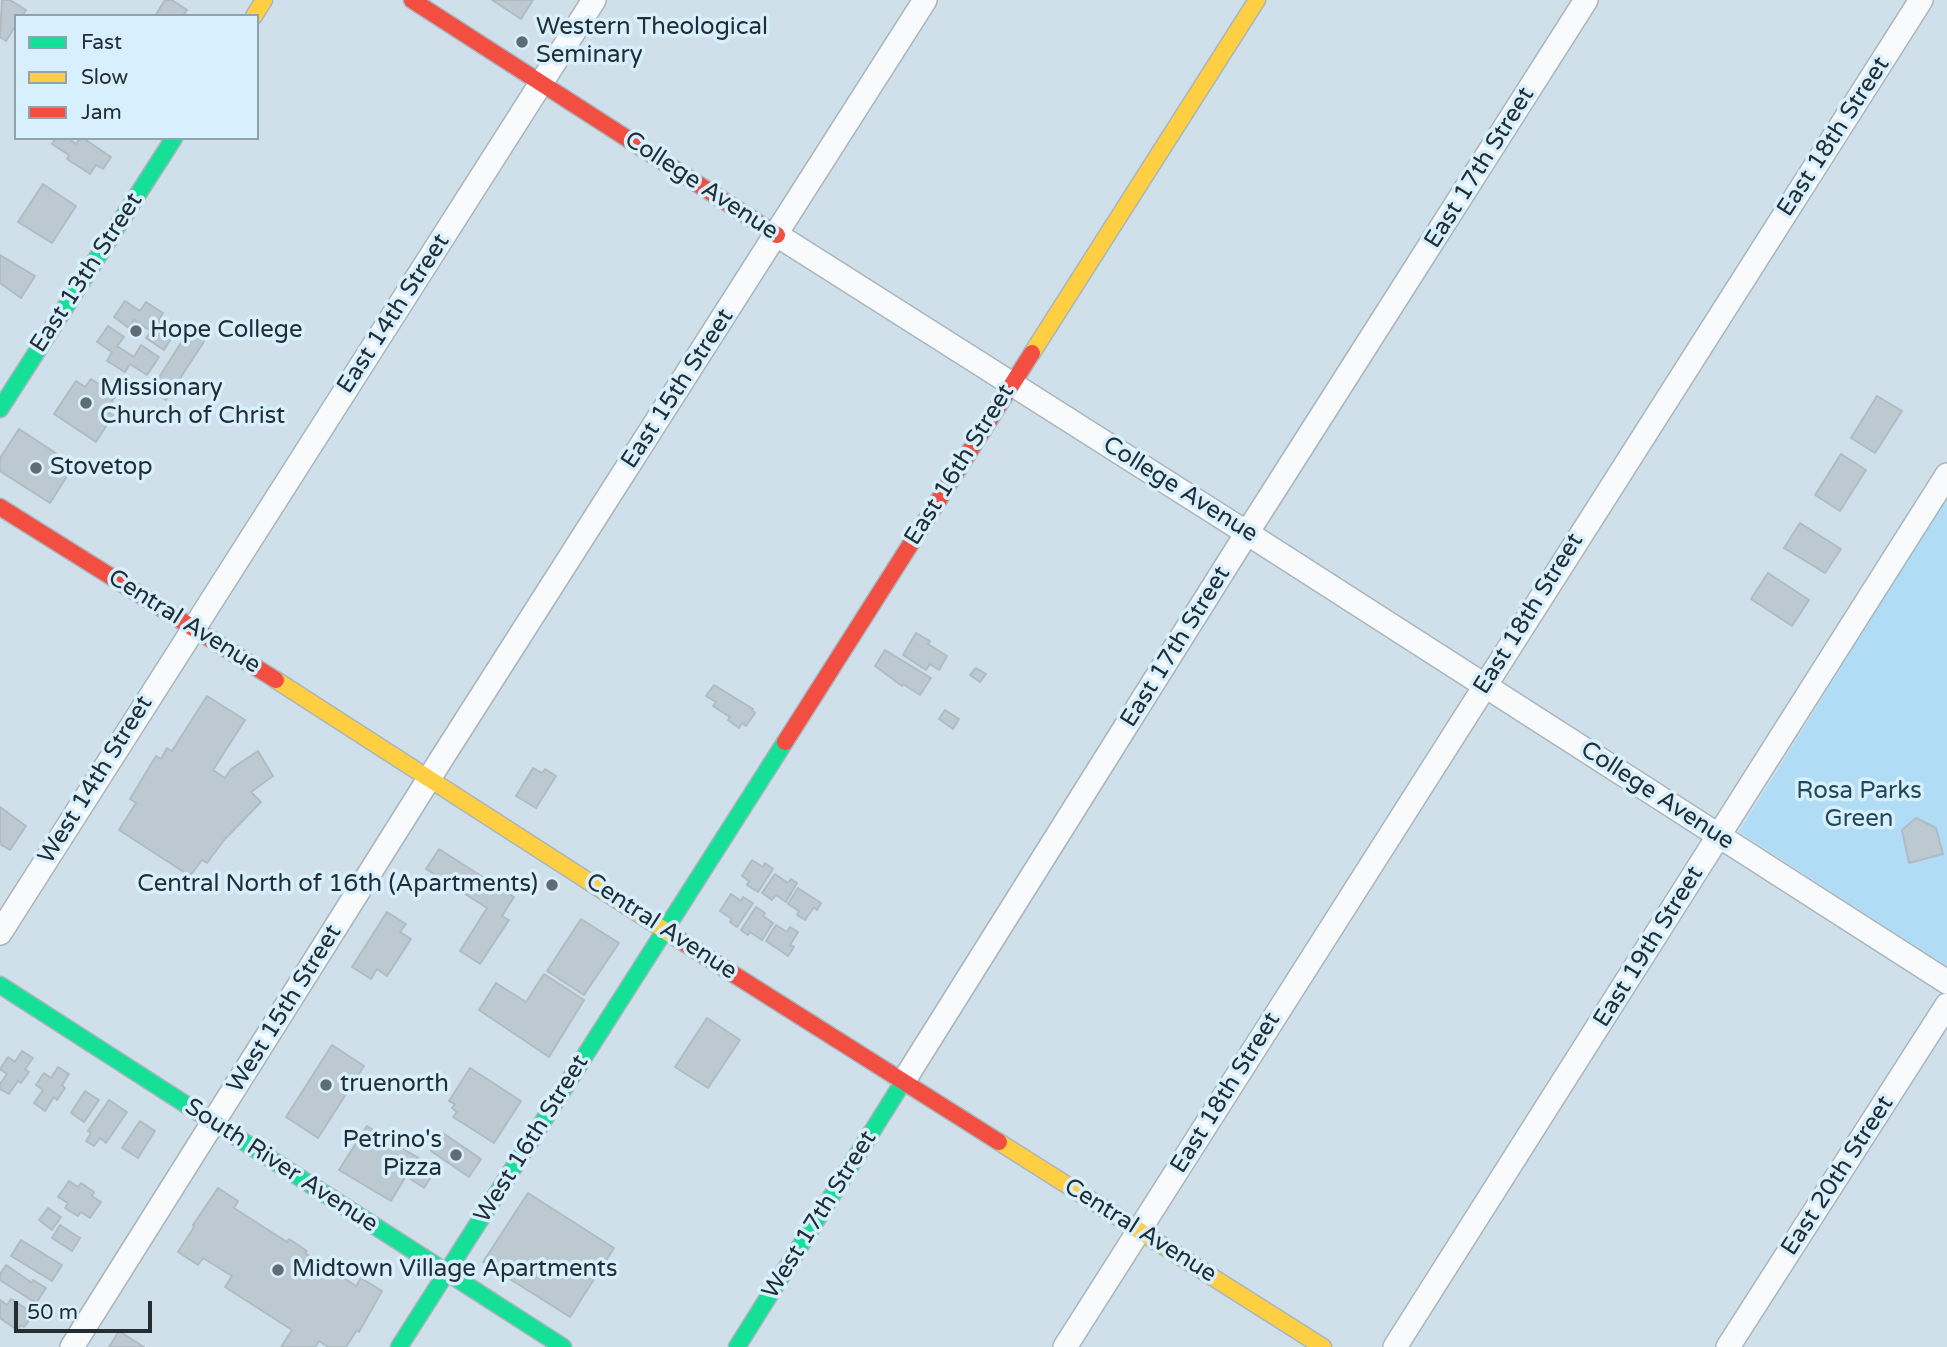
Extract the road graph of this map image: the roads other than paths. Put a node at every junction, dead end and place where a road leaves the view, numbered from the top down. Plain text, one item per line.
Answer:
1 (412, 0) edge
2 (594, 0) edge
3 (925, 0) edge
4 (1257, 0) edge
5 (1586, 0) edge
6 (1921, 0) edge
7 (541, 83) junction
8 (173, 140) edge
9 (776, 235) junction
10 (1011, 384) junction
11 (0, 409) edge
12 (1947, 475) edge
13 (0, 507) edge
14 (1247, 533) junction
15 (193, 627) junction
16 (1485, 684) junction
17 (430, 778) junction
18 (1720, 837) junction
19 (664, 930) junction
20 (0, 933) edge
21 (1947, 982) edge
22 (0, 985) edge
23 (1947, 1005) edge
24 (903, 1082) junction
25 (214, 1122) junction
26 (1139, 1230) junction
27 (446, 1273) junction
28 (72, 1347) edge
29 (399, 1347) edge
30 (563, 1347) edge
31 (737, 1347) edge
32 (1065, 1347) edge
33 (1323, 1347) edge
34 (1395, 1347) edge
35 (1728, 1347) edge

1 - 7 street, College Avenue
2 - 7 street, East 14th Street
3 - 9 street, East 15th Street
4 - 10 street, East 16th Street
5 - 14 street, East 17th Street
6 - 16 street, East 18th Street
7 - 9 street, College Avenue
7 - 15 street, East 14th Street
8 - 11 street, East 13th Street
9 - 10 street, College Avenue
9 - 17 street, East 15th Street
10 - 14 street, College Avenue
10 - 19 street, East 16th Street
12 - 18 street, East 19th Street
13 - 15 street, Central Avenue
14 - 16 street, College Avenue
14 - 24 street, East 17th Street
15 - 17 street, Central Avenue
15 - 20 street, West 14th Street
16 - 18 street, College Avenue
16 - 26 street, East 18th Street
17 - 19 street, Central Avenue
17 - 25 street, West 15th Street
18 - 21 street, College Avenue
18 - 34 street, East 19th Street
19 - 24 street, Central Avenue
19 - 27 street, West 16th Street
22 - 25 street, South River Avenue
23 - 35 street, East 20th Street
24 - 26 street, Central Avenue
24 - 31 street, West 17th Street
25 - 27 street, South River Avenue
25 - 28 street, West 15th Street
26 - 32 street, East 18th Street
26 - 33 street, Central Avenue
27 - 29 street, West 16th Street
27 - 30 street, South River Avenue

